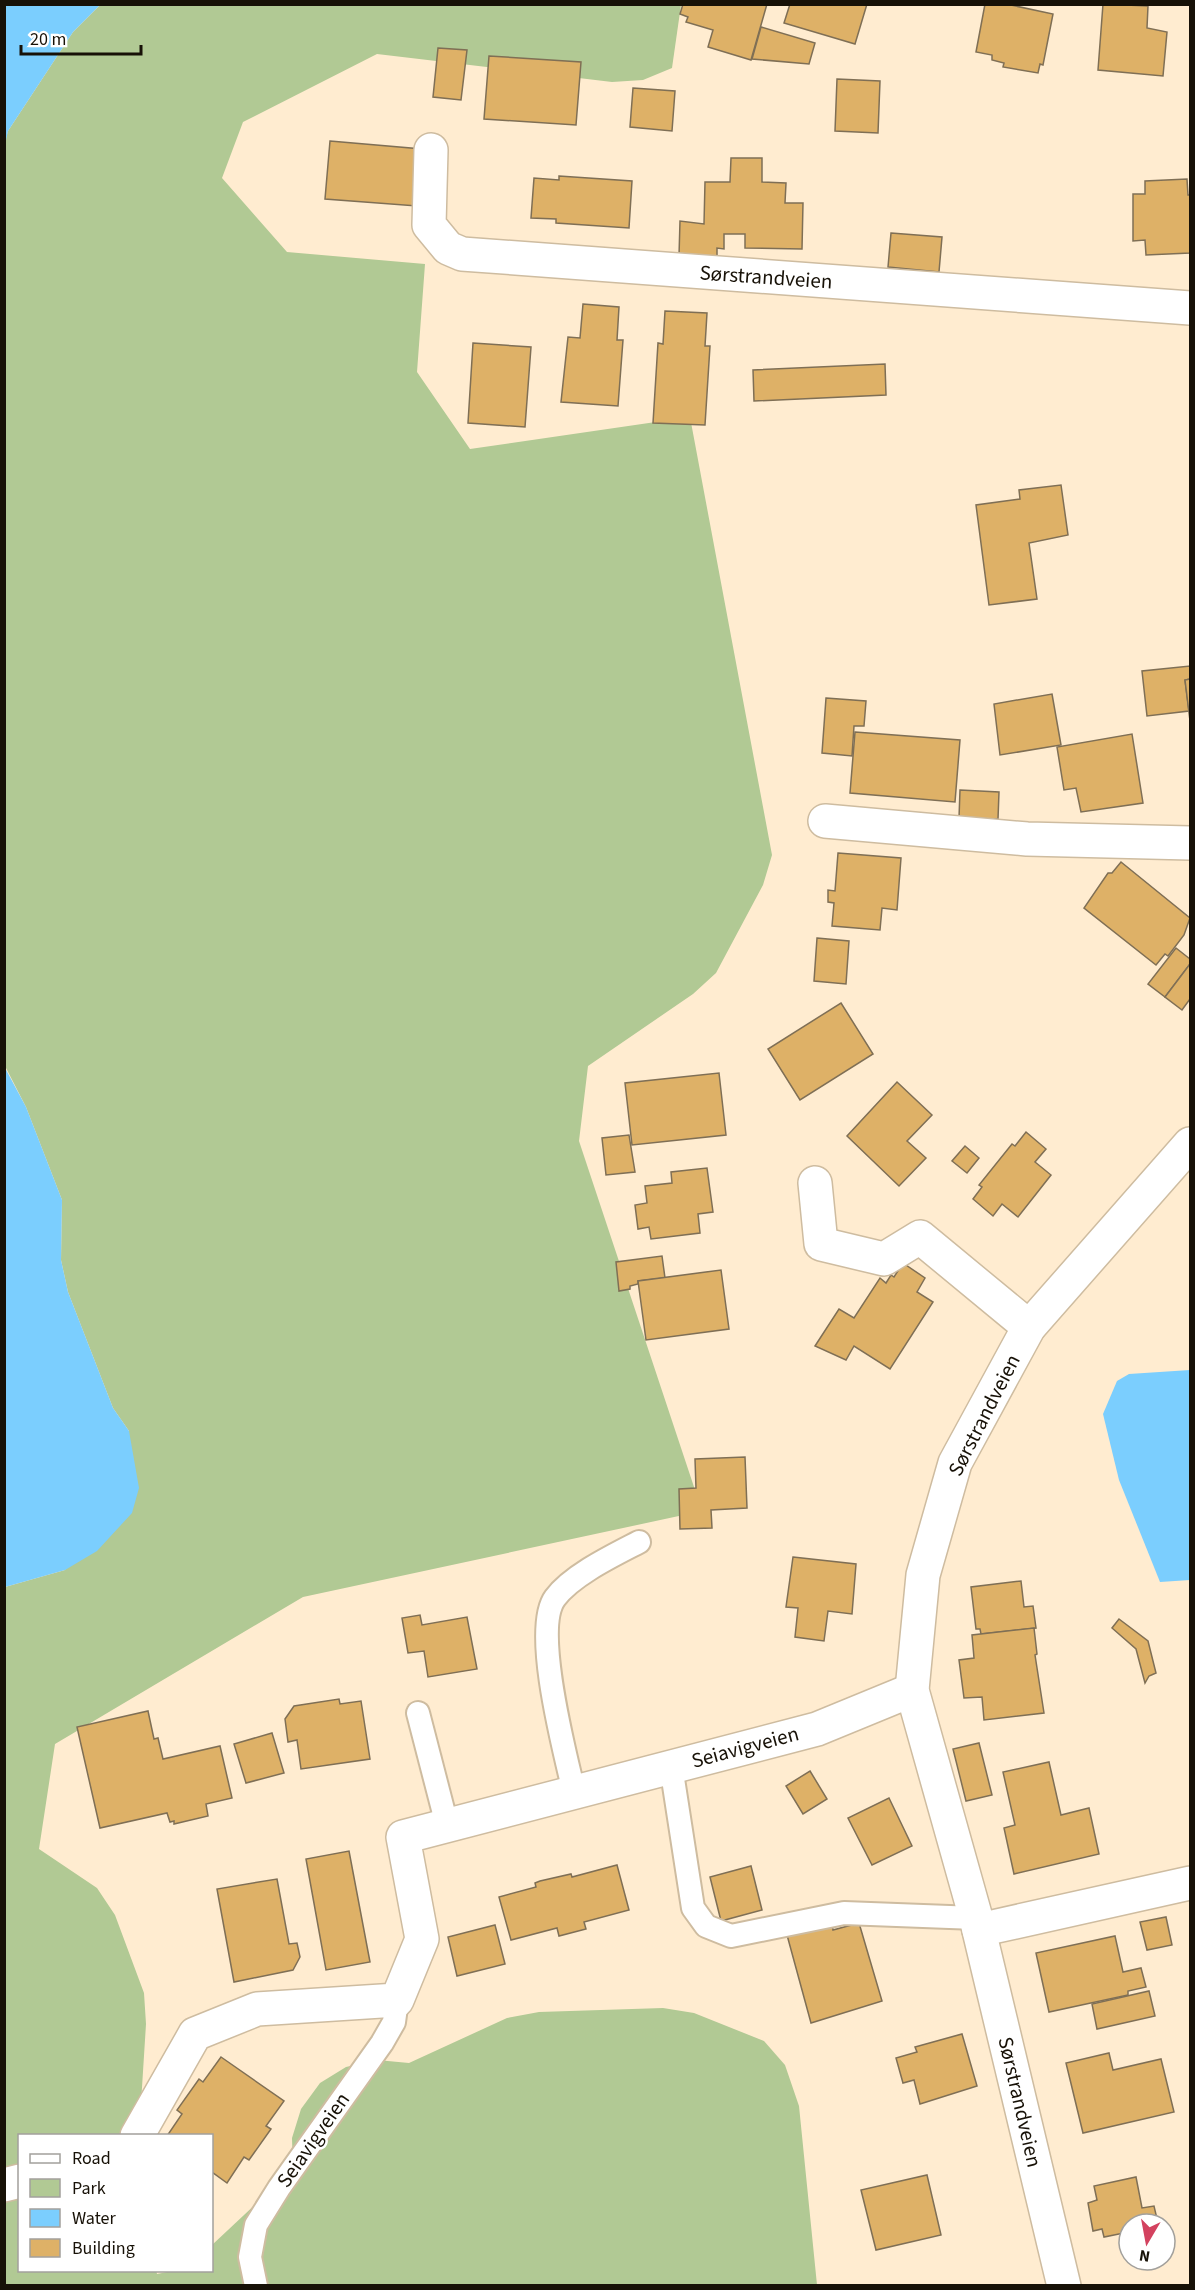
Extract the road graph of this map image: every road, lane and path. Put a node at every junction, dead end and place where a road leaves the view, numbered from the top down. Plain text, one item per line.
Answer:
1 (431, 150) dead end
2 (1191, 308) edge
3 (825, 821) dead end
4 (1191, 843) edge
5 (1191, 1144) edge
6 (815, 1183) dead end
7 (1029, 1327) junction
8 (639, 1542) dead end
9 (912, 1690) junction
10 (418, 1713) dead end
11 (671, 1766) junction
12 (574, 1792) junction
13 (447, 1825) junction
14 (1191, 1883) edge
15 (977, 1924) junction
16 (397, 2000) junction
17 (138, 2134) edge
18 (256, 2286) edge
19 (1064, 2286) edge

1 - 2 street, Sørstrandveien
3 - 4 street
5 - 7 street, Sørstrandveien
6 - 7 street
7 - 9 street, Sørstrandveien
8 - 12 lane
9 - 11 street, Seiavigveien
9 - 15 street, Sørstrandveien
10 - 13 lane
11 - 12 street, Seiavigveien
11 - 15 lane
12 - 13 street, Seiavigveien
13 - 16 street, Seiavigveien
14 - 15 street
15 - 19 street, Sørstrandveien
16 - 17 street
16 - 18 lane, Seiavigveien

